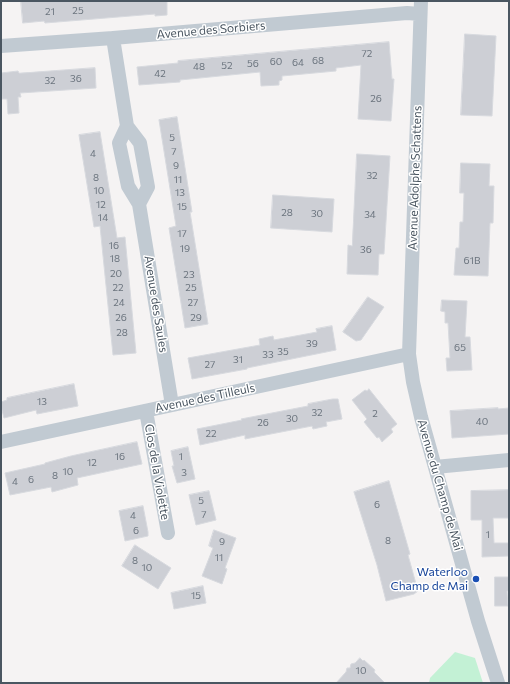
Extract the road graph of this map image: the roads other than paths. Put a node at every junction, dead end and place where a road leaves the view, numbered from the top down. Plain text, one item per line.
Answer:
1 (420, 7) edge
2 (113, 38) junction
3 (1, 46) edge
4 (127, 126) junction
5 (139, 204) junction
6 (409, 354) junction
7 (172, 405) junction
8 (146, 411) junction
9 (1, 442) edge
10 (509, 460) edge
11 (434, 467) junction
12 (168, 533) dead end
13 (498, 683) edge

1 - 2 street, Avenue des Sorbiers
1 - 6 street, Avenue Adolphe Schattens
2 - 3 street, Avenue des Sorbiers
2 - 4 street
4 - 5 street, Avenue des Saules
4 - 5 street
5 - 7 street, Avenue des Saules
6 - 7 street, Avenue des Tilleuls
6 - 11 street, Avenue du Champ de Mai
7 - 8 street, Avenue des Tilleuls
8 - 9 street, Avenue des Tilleuls
8 - 12 street, Clos de la Violette
10 - 11 street
11 - 13 street, Avenue du Champ de Mai

